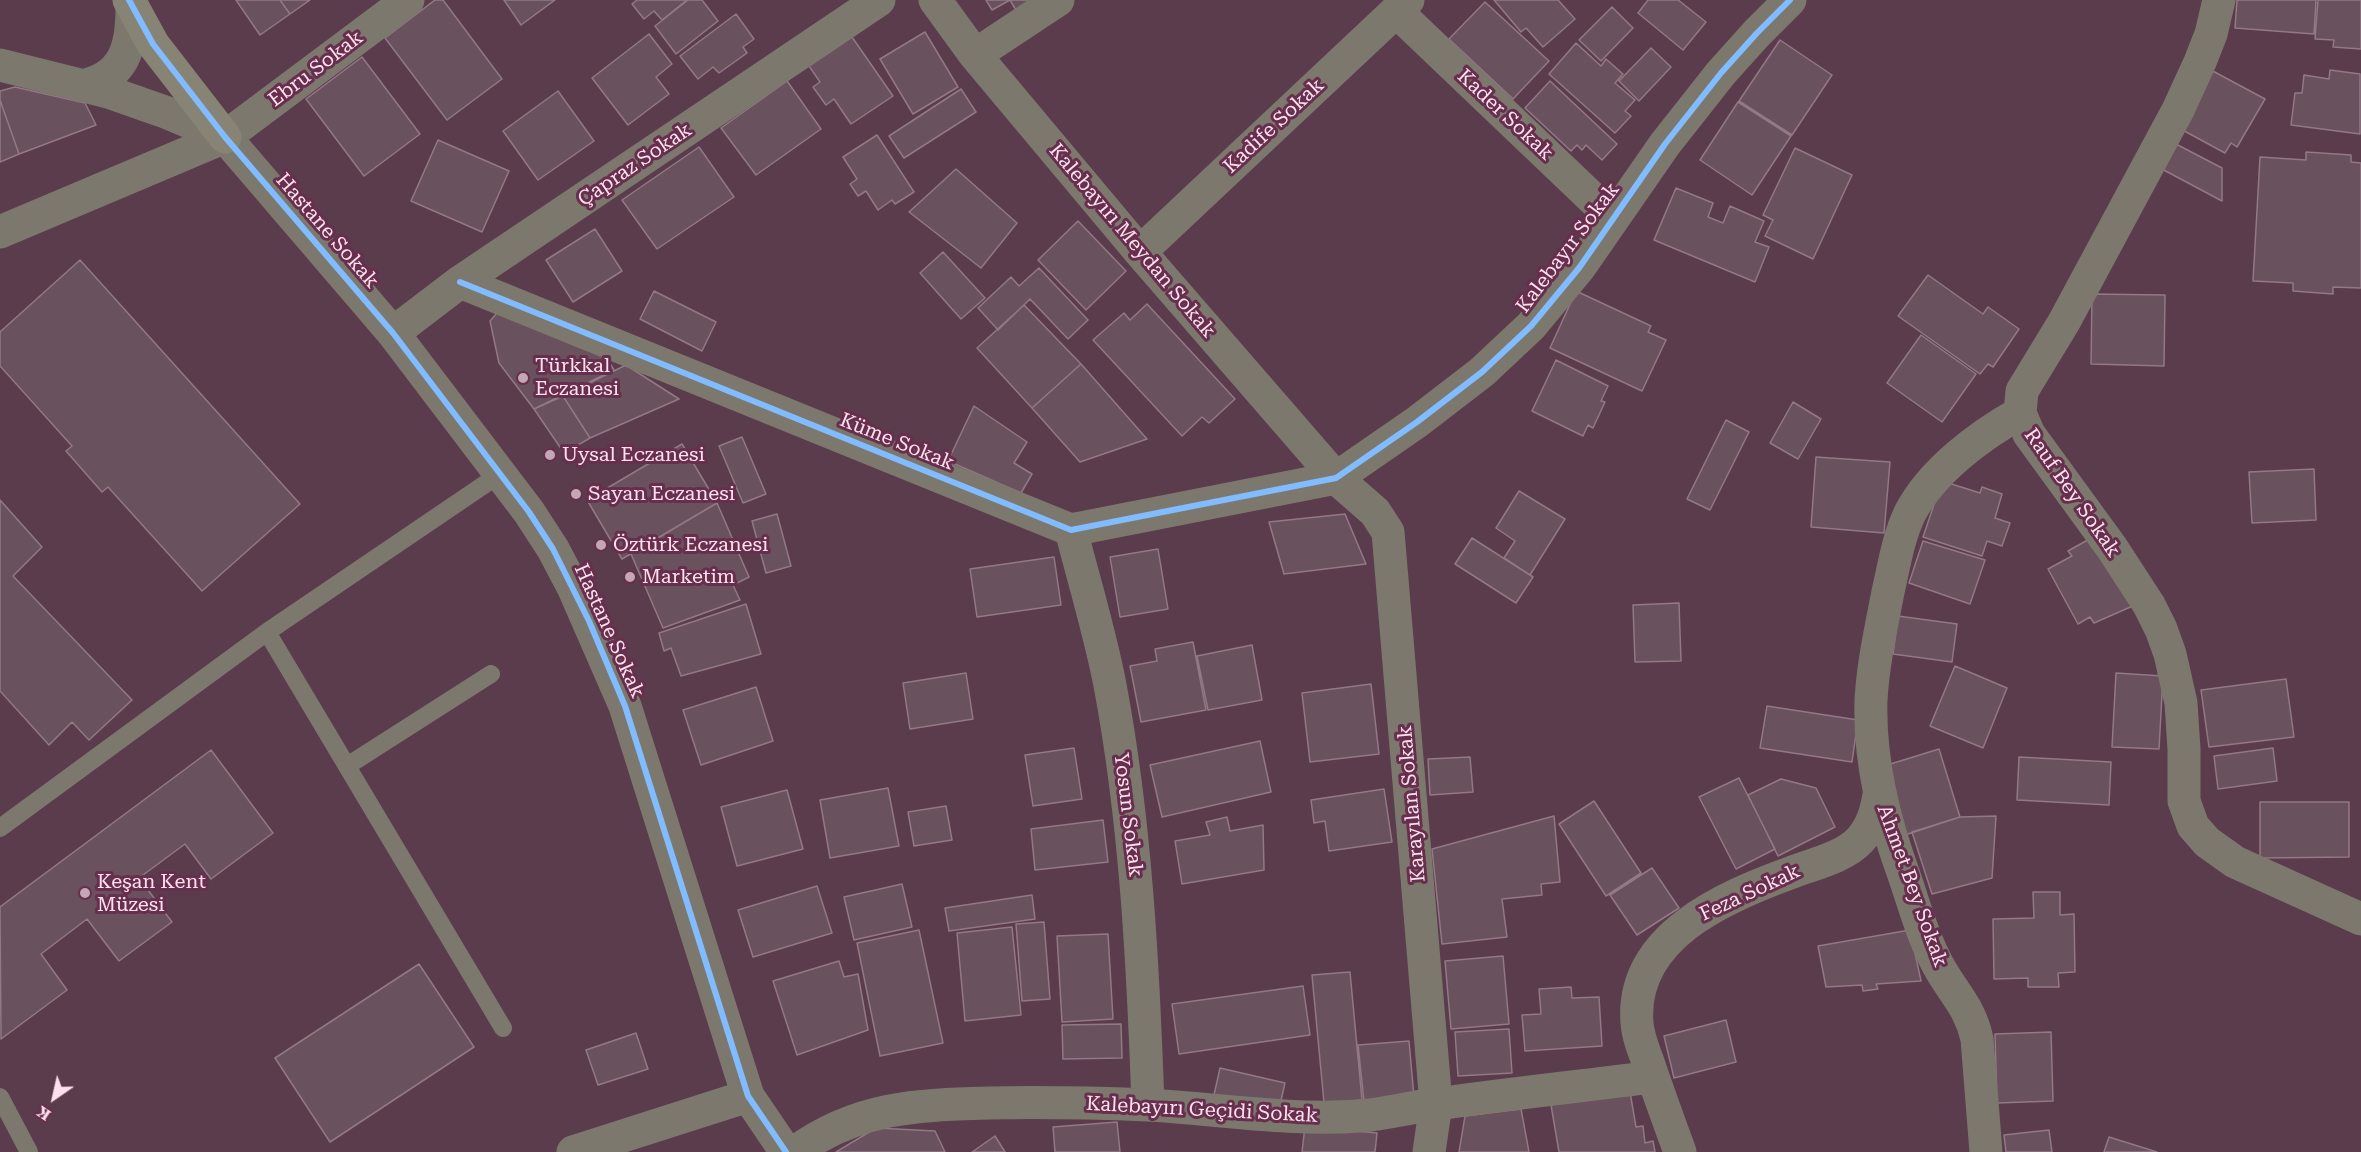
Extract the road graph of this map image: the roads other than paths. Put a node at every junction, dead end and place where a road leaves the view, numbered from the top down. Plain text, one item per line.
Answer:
1 (408, 0) edge
2 (879, 0) edge
3 (935, 0) edge
4 (1058, 0) edge
5 (1791, 0) edge
6 (2219, 0) edge
7 (131, 4) edge
8 (1402, 6) edge
9 (975, 55) junction
10 (0, 65) edge
11 (81, 86) junction
12 (225, 137) junction
13 (1613, 218) junction
14 (0, 232) edge
15 (1140, 252) junction
16 (460, 282) junction
17 (393, 333) junction
18 (2020, 413) junction
19 (500, 474) junction
20 (1336, 478) junction
21 (1071, 530) junction
22 (267, 632) junction
23 (491, 674) dead end
24 (347, 766) junction
25 (1879, 795) junction
26 (0, 828) edge
27 (2361, 919) edge
28 (503, 1028) dead end
29 (1653, 1077) junction
30 (748, 1096) junction
31 (0, 1097) edge
32 (1436, 1104) junction
33 (1148, 1106) junction
34 (29, 1152) edge
35 (573, 1152) edge
36 (786, 1152) edge
37 (795, 1152) edge
38 (1429, 1152) edge
39 (1680, 1152) edge
40 (1986, 1152) edge

1 - 12 street, Ebru Sokak
2 - 16 street, Çapraz Sokak
3 - 9 street, Kalebayırı Meydan Sokak
4 - 9 street
5 - 13 street, Kalebayır Sokak
6 - 18 street, Rauf Bey Sokak
7 - 11 street
7 - 12 street
8 - 13 street, Kader Sokak
8 - 15 street, Kadife Sokak
9 - 15 street, Kalebayırı Meydan Sokak
10 - 11 street
11 - 12 street
12 - 14 street, Ebru Sokak
12 - 17 street, Hastane Sokak
13 - 20 street, Kalebayır Sokak
15 - 20 street, Kalebayırı Meydan Sokak
16 - 17 street, Çapraz Sokak
16 - 21 street, Küme Sokak
17 - 19 street, Hastane Sokak
18 - 25 street, Ahmet Bey Sokak
18 - 27 street, Rauf Bey Sokak
19 - 22 lane
19 - 30 street, Hastane Sokak
20 - 21 street
20 - 32 street, Karayılan Sokak
21 - 33 street, Yosun Sokak
22 - 24 lane
22 - 26 lane
23 - 24 lane
24 - 28 lane
25 - 29 street, Feza Sokak
25 - 40 street, Ahmet Bey Sokak
29 - 32 street, Kalebayırı Geçidi Sokak
29 - 39 street, Feza Sokak
30 - 35 street
30 - 36 street, Hastane Sokak
31 - 34 lane
32 - 33 street, Kalebayırı Geçidi Sokak
32 - 38 street, Karayılan Sokak
33 - 37 street, Kalebayırı Geçidi Sokak

